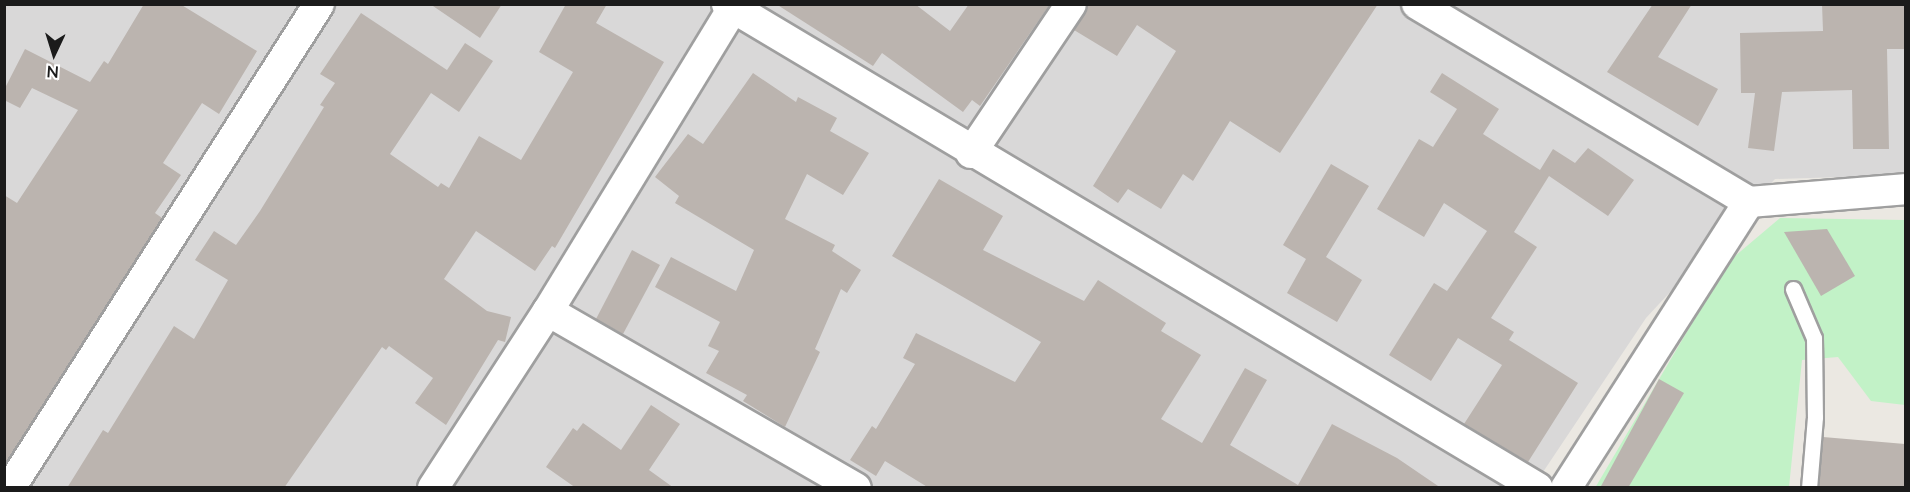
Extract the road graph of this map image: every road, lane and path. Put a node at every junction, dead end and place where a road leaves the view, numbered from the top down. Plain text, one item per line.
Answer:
1 (319, 4) edge
2 (1071, 4) edge
3 (1417, 4) edge
4 (730, 6) edge
5 (971, 153) junction
6 (1905, 189) edge
7 (1749, 202) junction
8 (1793, 289) dead end
9 (548, 311) junction
10 (821, 479) edge
11 (10, 488) edge
12 (433, 488) edge
13 (856, 488) edge
14 (1538, 488) edge
15 (1566, 488) edge
16 (1809, 488) edge

1 - 11 street
2 - 5 street
3 - 7 street
4 - 5 street
4 - 9 street
5 - 14 street
6 - 7 street
7 - 15 street
8 - 16 lane
9 - 10 street
9 - 12 street
10 - 13 street

